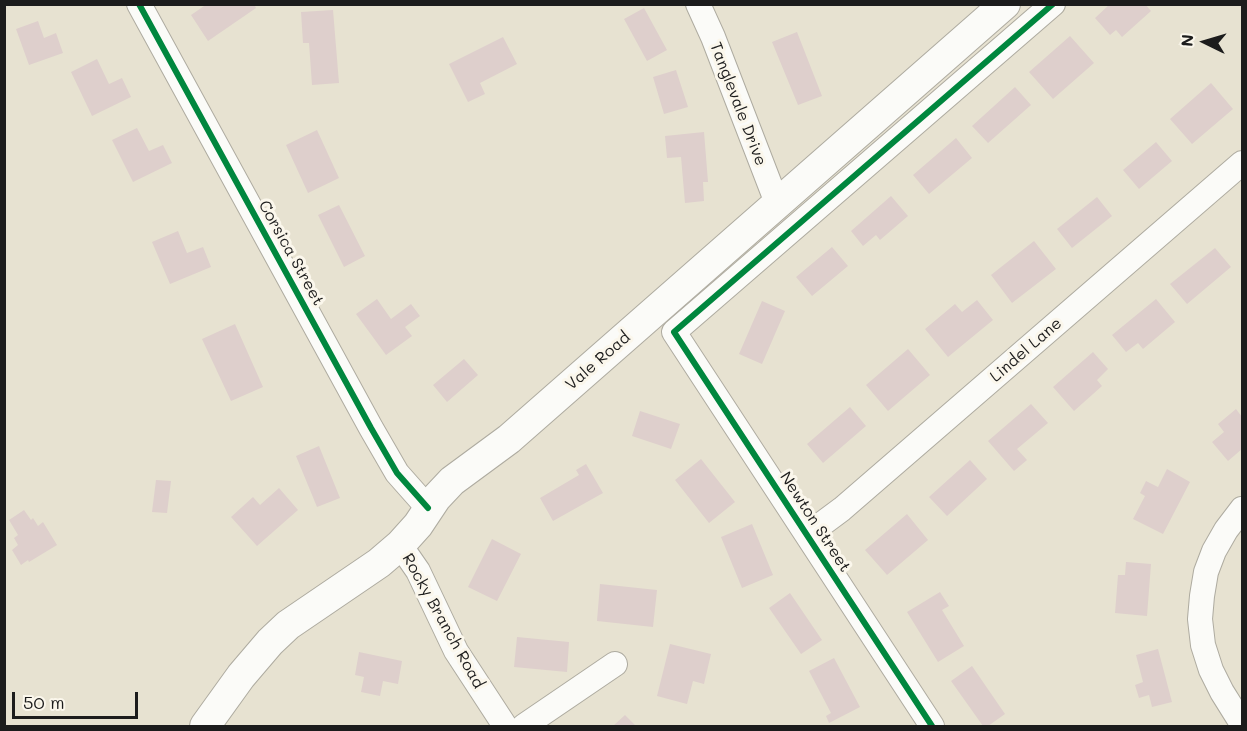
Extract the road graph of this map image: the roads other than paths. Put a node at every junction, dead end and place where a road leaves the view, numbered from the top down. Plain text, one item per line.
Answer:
1 (139, 4) edge
2 (698, 4) edge
3 (1005, 4) edge
4 (1053, 4) edge
5 (1242, 163) edge
6 (777, 203) junction
7 (656, 310) junction
8 (674, 332) junction
9 (428, 508) junction
10 (1242, 509) edge
11 (807, 535) junction
12 (400, 545) junction
13 (615, 664) dead end
14 (1242, 724) edge
15 (205, 726) edge
16 (505, 726) edge
17 (524, 726) edge
18 (932, 726) edge

1 - 9 street, Corsica Street
2 - 6 street, Tanglevale Drive
3 - 6 main road, Vale Road
4 - 8 street
5 - 11 street, Lindel Lane
6 - 7 main road, Vale Road
7 - 8 street
7 - 9 main road, Vale Road
8 - 11 street, Newton Street
9 - 12 main road, Vale Road
10 - 14 street
11 - 18 street, Newton Street
12 - 15 main road, Vale Road
12 - 16 street, Rocky Branch Road
13 - 17 street

